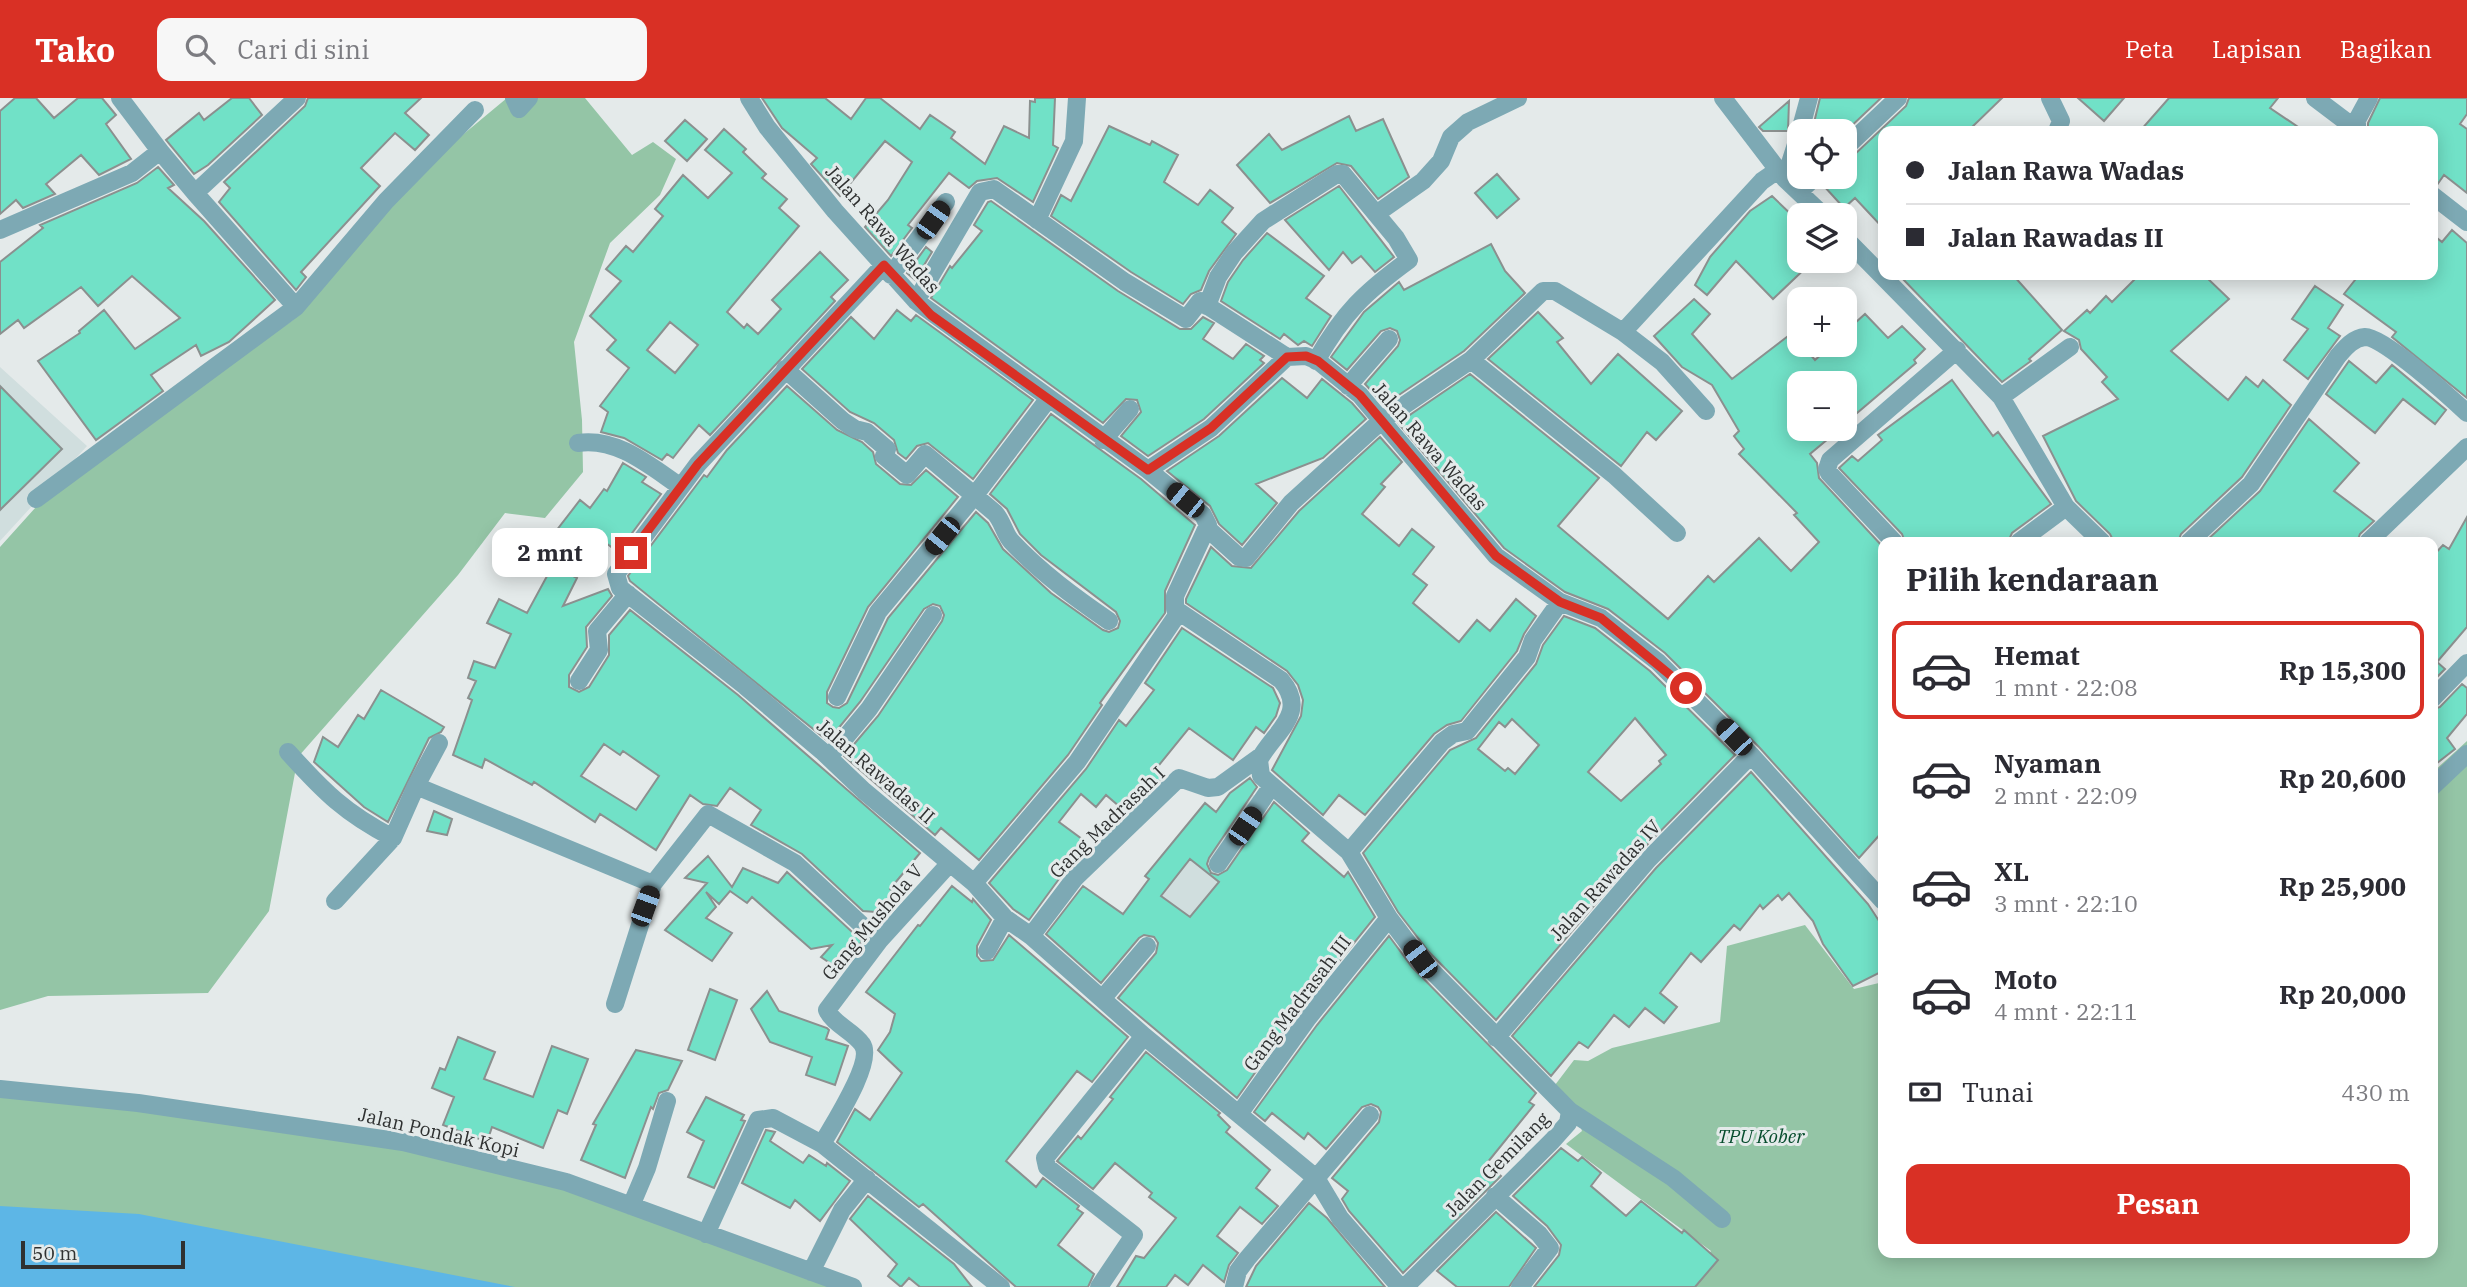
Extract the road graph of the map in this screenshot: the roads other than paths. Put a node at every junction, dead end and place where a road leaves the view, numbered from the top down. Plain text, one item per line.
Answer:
1 (120, 98) edge
2 (297, 98) edge
3 (514, 98) edge
4 (529, 98) edge
5 (749, 98) edge
6 (1077, 98) edge
7 (1518, 98) edge
8 (1723, 98) edge
9 (1809, 98) edge
10 (1899, 98) edge
11 (2050, 98) edge
12 (2315, 98) edge
13 (2369, 98) edge
14 (475, 110) dead end
15 (1803, 119) edge
16 (2059, 126) edge
17 (2351, 126) edge
18 (2358, 126) edge
19 (1857, 137) edge
20 (160, 151) junction
21 (1787, 160) edge
22 (1781, 174) junction
23 (1801, 189) edge
24 (1799, 191) junction
25 (195, 193) junction
26 (2438, 200) edge
27 (946, 202) dead end
28 (1811, 203) edge
29 (1376, 214) junction
30 (1037, 220) junction
31 (2467, 222) edge
32 (0, 230) edge
33 (1857, 250) edge
34 (887, 270) junction
35 (1878, 271) edge
36 (1887, 280) edge
37 (916, 302) junction
38 (1207, 306) junction
39 (296, 307) junction
40 (1623, 332) junction
41 (1389, 339) dead end
42 (2070, 347) dead end
43 (1957, 350) junction
44 (1287, 357) junction
45 (1316, 360) junction
46 (1471, 360) junction
47 (785, 369) junction
48 (1348, 386) junction
49 (2001, 397) junction
50 (1049, 398) junction
51 (1130, 410) dead end
52 (1706, 411) dead end
53 (2467, 414) edge
54 (1381, 421) junction
55 (1103, 440) junction
56 (578, 443) dead end
57 (2466, 450) edge
58 (1148, 470) junction
59 (681, 486) junction
60 (975, 495) junction
61 (36, 499) dead end
62 (2066, 507) junction
63 (1209, 529) junction
64 (1677, 533) dead end
65 (1889, 537) edge
66 (2026, 537) edge
67 (2097, 537) edge
68 (2194, 537) edge
69 (2373, 537) edge
70 (628, 594) junction
71 (1560, 602) junction
72 (1179, 612) junction
73 (933, 615) dead end
74 (1109, 621) dead end
75 (2467, 663) edge
76 (579, 681) dead end
77 (2438, 693) edge
78 (837, 697) dead end
79 (439, 743) dead end
80 (288, 752) dead end
81 (2467, 754) edge
82 (1261, 755) junction
83 (1751, 755) junction
84 (829, 757) junction
85 (2438, 781) edge
86 (416, 786) junction
87 (1271, 787) junction
88 (393, 838) junction
89 (1349, 852) junction
90 (950, 863) junction
91 (1218, 864) dead end
92 (974, 883) junction
93 (653, 884) junction
94 (1878, 887) edge
95 (335, 901) dead end
96 (1004, 918) junction
97 (1389, 918) junction
98 (1031, 936) junction
99 (879, 941) junction
100 (1147, 946) dead end
101 (987, 951) dead end
102 (1101, 999) junction
103 (615, 1004) dead end
104 (1144, 1036) junction
105 (1496, 1038) junction
106 (0, 1089) edge
107 (667, 1101) dead end
108 (1570, 1111) junction
109 (1239, 1114) junction
110 (1370, 1115) dead end
111 (822, 1144) junction
112 (1316, 1178) junction
113 (867, 1179) junction
114 (1495, 1196) junction
115 (631, 1206) junction
116 (1721, 1219) dead end
117 (706, 1234) junction
118 (811, 1272) junction
119 (853, 1287) edge
120 (1002, 1287) edge
121 (1099, 1287) edge
122 (1234, 1287) edge
123 (1402, 1287) edge
124 (1520, 1287) edge

1 - 20 street
2 - 25 street
3 - 4 street
5 - 34 street, Jalan Rawa Wadas
6 - 30 street
7 - 29 street
8 - 22 street
9 - 15 street
10 - 19 street
11 - 16 street
12 - 17 street
13 - 18 street
14 - 39 street
20 - 25 street
20 - 32 street
21 - 22 street
22 - 24 street
22 - 40 street
23 - 24 street
24 - 28 street
25 - 39 street
26 - 31 street
27 - 34 street
29 - 38 street
29 - 45 street
30 - 37 street
30 - 38 street
33 - 35 street
34 - 37 street, Jalan Rawa Wadas
34 - 47 street
36 - 43 street
37 - 50 street, Jalan Rawa Wadas
38 - 44 street
39 - 61 street
40 - 46 street
40 - 52 street
41 - 48 street
42 - 49 street
43 - 49 street
43 - 65 street
44 - 45 street
44 - 58 street
45 - 48 street, Jalan Rawa Wadas
46 - 54 street
46 - 64 street
47 - 59 street
47 - 60 street
48 - 54 street, Jalan Rawa Wadas
49 - 62 street
50 - 55 street, Jalan Rawa Wadas
50 - 60 street
51 - 55 street
53 - 68 street
54 - 63 street, Jalan Rawa Wadas
54 - 71 street, Jalan Rawa Wadas
55 - 58 street, Jalan Rawa Wadas
56 - 59 street
57 - 69 street
58 - 63 street, Jalan Rawa Wadas
59 - 70 street
60 - 74 street
60 - 78 street
62 - 66 street
62 - 67 street
63 - 72 street
70 - 76 street
70 - 84 street, Jalan Rawadas II
71 - 83 street, Jalan Rawa Wadas
71 - 89 street
72 - 82 street
72 - 92 street
73 - 84 street
75 - 77 street
79 - 86 street
80 - 88 street
81 - 85 street
82 - 87 street
82 - 98 street, Gang Madrasah I
83 - 94 street, Jalan Rawa Wadas
83 - 105 street, Jalan Rawadas IV
84 - 90 street, Jalan Rawadas II
86 - 88 street
86 - 93 street
87 - 89 street, Jalan Gemilang
87 - 91 street
88 - 95 street
89 - 97 street, Jalan Gemilang
90 - 92 street, Jalan Rawadas II
90 - 99 street, Gang Mushola V
92 - 96 street, Jalan Rawadas II
93 - 99 street
93 - 103 street
96 - 98 street, Jalan Rawadas II
96 - 101 street
97 - 105 street, Jalan Gemilang
97 - 109 street, Gang Madrasah III
98 - 102 street, Jalan Rawadas II
99 - 111 street, Gang Mushola V
100 - 102 street
102 - 104 street, Jalan Rawadas II
104 - 109 street, Jalan Rawadas II
104 - 121 street
105 - 108 street, Jalan Gemilang
106 - 115 street, Jalan Pondak Kopi
107 - 115 street
108 - 114 street, Jalan Gemilang
108 - 116 street
109 - 112 street, Jalan Rawadas II
110 - 112 street
111 - 113 street
111 - 117 street
112 - 122 street
112 - 123 street, Jalan Rawadas II
113 - 118 street
113 - 120 street
114 - 123 street, Jalan Gemilang
114 - 124 street
115 - 117 street, Jalan Pondak Kopi
117 - 118 street, Jalan Pondak Kopi
118 - 119 street, Jalan Pondak Kopi

